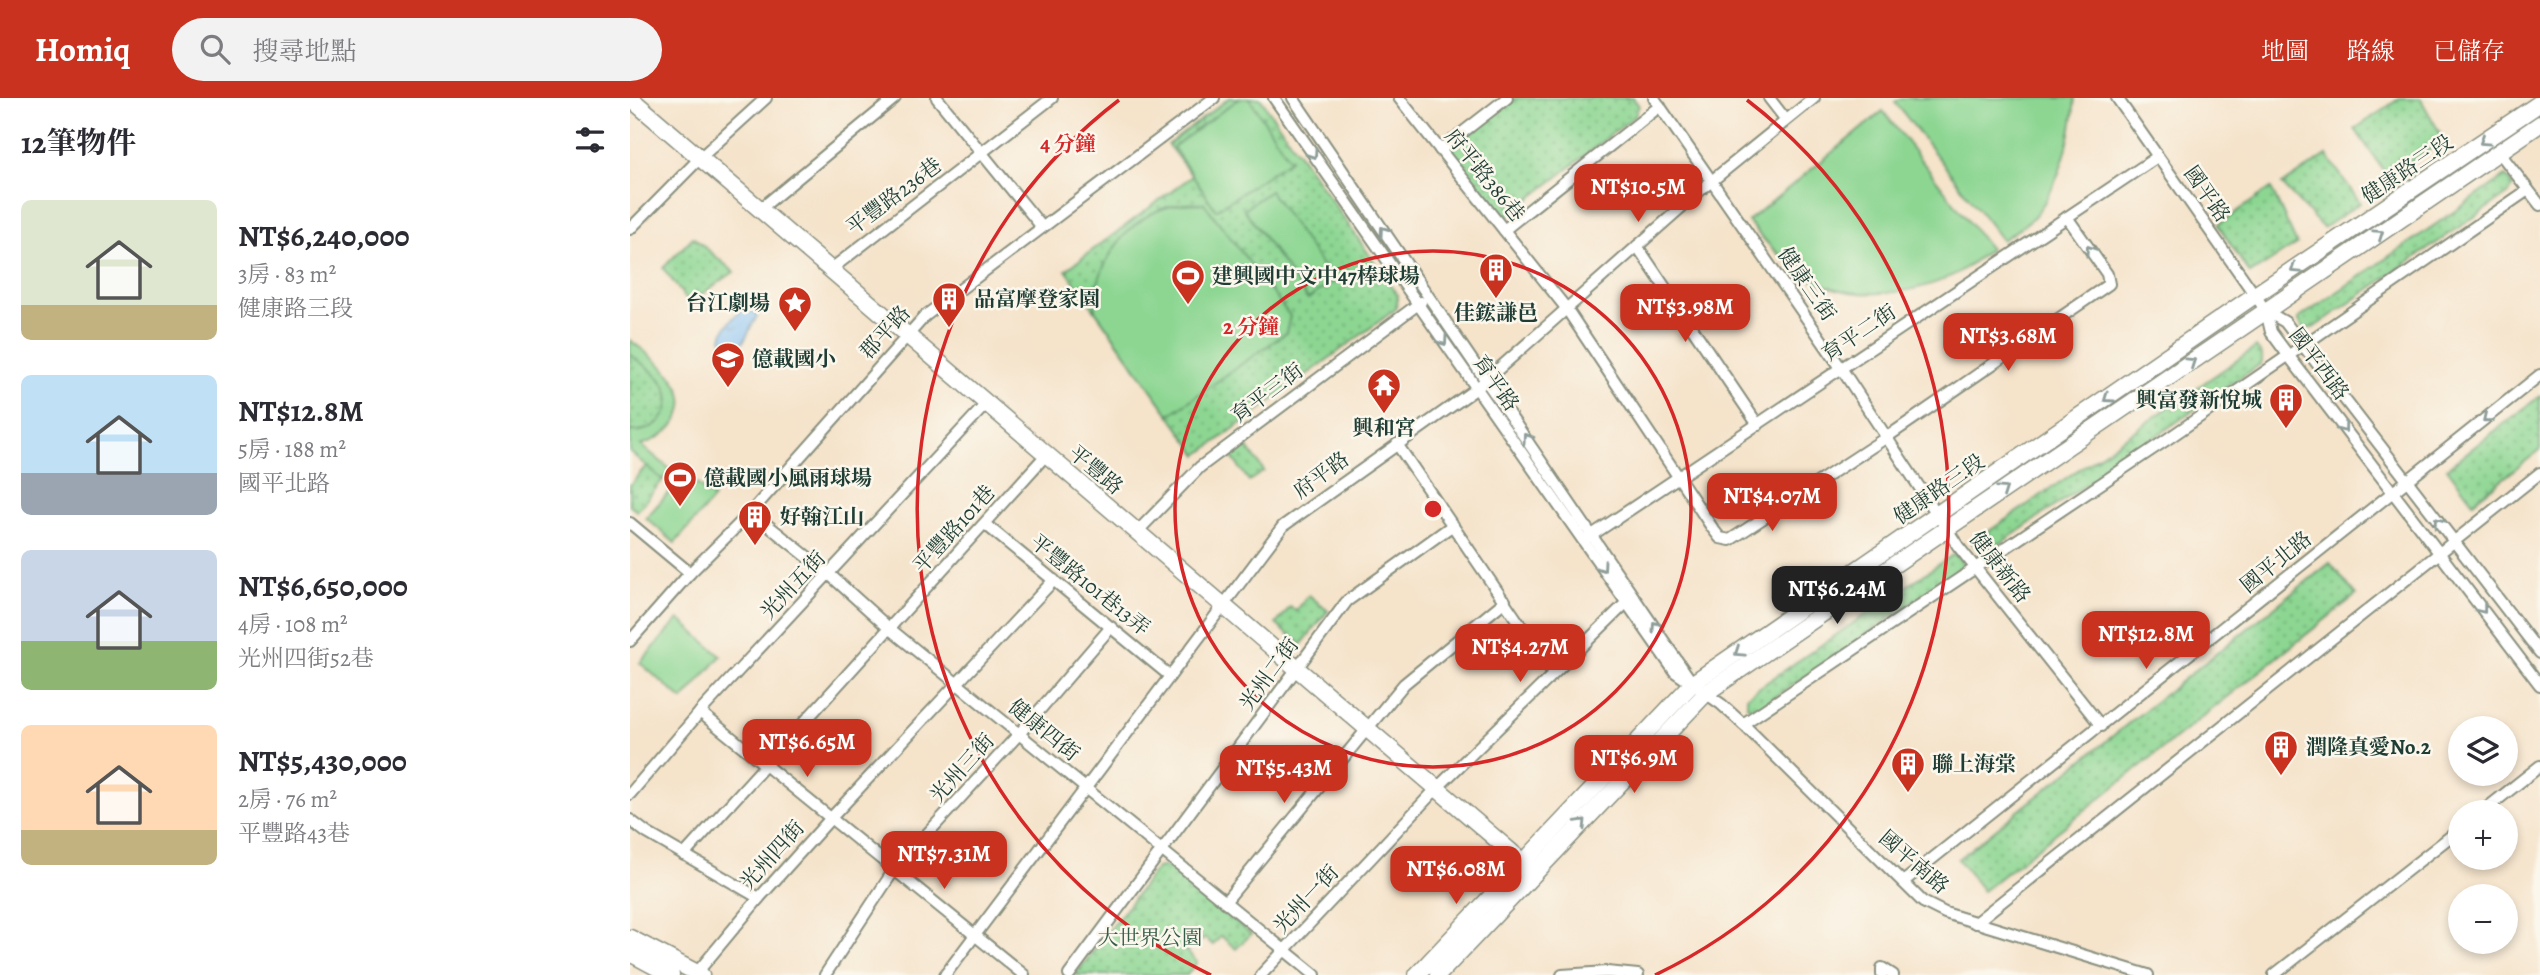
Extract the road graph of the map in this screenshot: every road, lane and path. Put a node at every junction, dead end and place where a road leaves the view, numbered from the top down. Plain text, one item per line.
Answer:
1 (630, 98) edge
2 (766, 98) edge
3 (894, 98) edge
4 (937, 98) edge
5 (1052, 98) edge
6 (1214, 98) edge
7 (1274, 98) edge
8 (1293, 98) edge
9 (1399, 98) edge
10 (1507, 98) edge
11 (1769, 98) edge
12 (1814, 98) edge
13 (2117, 98) edge
14 (1657, 102) edge
15 (2540, 103) edge
16 (1786, 120) junction
17 (2540, 124) edge
18 (1440, 149) junction
19 (2499, 152) junction
20 (982, 153) junction
21 (2157, 157) junction
22 (700, 158) junction
23 (1712, 181) junction
24 (2528, 190) junction
25 (2540, 205) edge
26 (759, 209) junction
27 (2067, 217) junction
28 (1042, 227) junction
29 (630, 229) edge
30 (1504, 230) junction
31 (1637, 246) junction
32 (830, 270) junction
33 (2255, 295) junction
34 (1429, 296) junction
35 (1418, 304) junction
36 (1566, 308) junction
37 (2266, 311) junction
38 (906, 335) junction
39 (2302, 345) junction
40 (2288, 355) junction
41 (1842, 368) junction
42 (2540, 375) edge
43 (1486, 379) junction
44 (1477, 388) junction
45 (986, 404) junction
46 (1758, 425) junction
47 (1887, 437) junction
48 (1398, 444) junction
49 (1046, 455) junction
50 (2540, 473) edge
51 (1679, 477) junction
52 (2407, 481) junction
53 (2393, 493) junction
54 (751, 512) junction
55 (1943, 522) junction
56 (630, 523) edge
57 (985, 524) junction
58 (1453, 525) junction
59 (1137, 532) junction
60 (1588, 538) junction
61 (2452, 541) junction
62 (2438, 552) junction
63 (1975, 568) junction
64 (690, 573) junction
65 (829, 574) junction
66 (1054, 580) junction
67 (1505, 601) junction
68 (1626, 603) junction
69 (1223, 606) junction
70 (1111, 627) junction
71 (890, 629) junction
72 (630, 641) edge
73 (2540, 653) edge
74 (1296, 668) junction
75 (1553, 673) junction
76 (1170, 676) junction
77 (1692, 683) junction
78 (957, 684) junction
79 (2540, 685) edge
80 (1706, 694) junction
81 (701, 712) junction
82 (1743, 724) junction
83 (2101, 726) junction
84 (1367, 729) junction
85 (1019, 734) junction
86 (765, 765) junction
87 (2540, 766) edge
88 (1437, 788) junction
89 (1086, 789) junction
90 (630, 794) edge
91 (2497, 800) edge
92 (831, 818) junction
93 (630, 820) edge
94 (2448, 838) edge
95 (1162, 851) junction
96 (684, 855) junction
97 (1529, 867) junction
98 (894, 870) junction
99 (1903, 882) junction
100 (759, 898) junction
101 (1225, 902) junction
102 (1975, 923) junction
103 (975, 936) junction
104 (630, 938) edge
105 (1284, 950) junction
106 (630, 953) edge
107 (1882, 972) edge
108 (697, 974) edge
109 (671, 975) edge
110 (825, 975) edge
111 (945, 975) edge
112 (1024, 975) edge
113 (1069, 975) edge
114 (1261, 975) edge
115 (1315, 975) edge
116 (1417, 975) edge
117 (1438, 975) edge
118 (1562, 975) edge
119 (1638, 975) edge
120 (1893, 975) edge
121 (2147, 975) edge
122 (2274, 975) edge

1 - 22 street, 平豐路
2 - 22 street
3 - 26 street
4 - 20 street
5 - 20 street, 平豐路236巷
6 - 28 street, 郡平路
7 -> 35 street, 育平路
34 -> 8 street, 育平路
9 - 18 street, 府平路386巷
10 - 18 street
11 - 16 street
12 - 16 street, 府平路
13 - 21 street, 國平路
14 - 23 street, 健康三街
14 - 30 street
15 -> 33 street, 健康路三段
16 - 23 street, 府平路
17 - 19 street, 健康路三段
18 - 30 street, 府平路386巷
19 - 24 street
37 -> 19 street, 健康路三段
20 - 28 street
20 - 32 street, 平豐路236巷
21 - 27 street, 育平二街
21 - 33 street, 國平路
22 - 26 street, 平豐路
22 - 29 street
23 - 31 street, 府平路
23 - 41 street, 健康三街
24 - 25 street
24 - 39 street
26 - 32 street, 平豐路
27 - 41 street, 育平二街
47 -> 27 street, 府平路386巷
28 - 38 street, 郡平路
30 - 36 street, 府平路386巷
31 - 36 street, 府平路
31 - 46 street
32 - 38 street, 平豐路
33 - 37 street, 國平路
33 -> 55 street, 健康路三段
34 - 35 street, 育平三街
34 - 43 street, 育平路
35 -> 44 street, 育平路
35 - 59 street, 育平三街
36 - 43 street, 府平路
36 - 51 street, 府平路386巷
37 - 39 street, 國平西路
37 - 40 street, 國平西路
55 -> 37 street, 健康路三段
38 - 45 street, 平豐路
38 - 54 street, 郡平路
39 - 40 street
39 - 52 street, 國平西路
40 -> 53 street, 國平西路
40 - 63 street
41 - 46 street, 育平二街
41 - 47 street, 健康三街
42 -> 52 street, 國平北路
43 - 44 street, 府平路
60 -> 43 street, 育平路
44 - 48 street, 府平路
44 - 60 street, 育平路
45 - 49 street, 平豐路
45 - 65 street, 光州五街
46 - 51 street, 育平二街
47 - 51 street, 府平路386巷
47 - 55 street, 健康三街
48 - 58 street
48 - 69 street, 府平路
49 - 57 street, 平豐路101巷
49 - 59 street, 平豐路
50 - 61 street
51 - 60 street, 育平二街
52 - 53 street, 國平北路
61 -> 52 street, 國平西路
53 - 62 street, 國平西路
53 - 83 street, 國平北路
54 - 64 street, 郡平路
54 - 65 street, 健康四街
55 - 63 street, 健康新路
55 -> 77 street, 健康路三段
55 - 80 street, 健康路三段
56 - 64 street
57 - 66 street, 平豐路101巷13弄
57 - 71 street, 平豐路101巷
58 - 67 street
58 - 74 street, 光州二街
59 - 69 street, 平豐路
60 -> 68 street, 育平路
77 -> 60 street, 育平路
61 - 62 street
61 - 73 street, 國平西路
62 -> 79 street, 國平西路
62 - 102 street
63 - 82 street
63 - 83 street, 健康新路
64 - 72 street, 郡平路
65 - 71 street, 健康四街
65 - 81 street, 光州五街
66 - 70 street, 平豐路101巷13弄
66 - 78 street, 光州四街
67 - 75 street
67 - 84 street
68 - 75 street, 光州一街
68 - 77 street, 育平路
69 - 74 street, 平豐路
69 - 76 street, 府平路
70 - 76 street, 平豐路101巷13弄
70 - 85 street, 光州三街
71 - 78 street, 健康四街
71 - 86 street, 平豐路101巷
74 - 84 street, 平豐路
74 - 95 street, 光州二街
75 - 88 street, 光州一街
76 - 89 street, 府平路
77 - 80 street, 育平路
77 - 97 street, 健康路三段
78 - 85 street, 健康四街
78 - 92 street, 光州四街
80 - 82 street, 國平南路
97 -> 80 street, 健康路三段
81 - 86 street
81 - 90 street, 光州五街
82 - 99 street, 國平南路
83 - 99 street, 國平北路
84 - 88 street, 平豐路
84 - 101 street
85 - 89 street, 健康四街
85 - 98 street, 光州三街
86 - 92 street
86 - 96 street, 平豐路101巷
87 - 91 street
88 - 97 street, 平豐路
88 - 105 street, 光州一街
89 - 95 street, 健康四街
89 - 103 street, 府平路
92 - 98 street
92 - 100 street, 光州四街
93 - 96 street
94 - 122 street
95 - 101 street, 健康四街
95 - 113 street, 光州二街
96 - 100 street
97 - 116 street, 健康路三段
97 - 117 street, 健康路三段
98 - 103 street
98 - 110 street, 光州三街
99 - 102 street, 國平南路
100 - 108 street, 光州四街
101 - 105 street, 健康四街
102 - 121 street, 國平南路
103 - 111 street, 府平路
103 - 112 street
104 - 108 street
105 - 114 street, 光州一街
105 - 115 street, 健康四街
106 - 109 street
107 - 120 street
118 - 119 street

